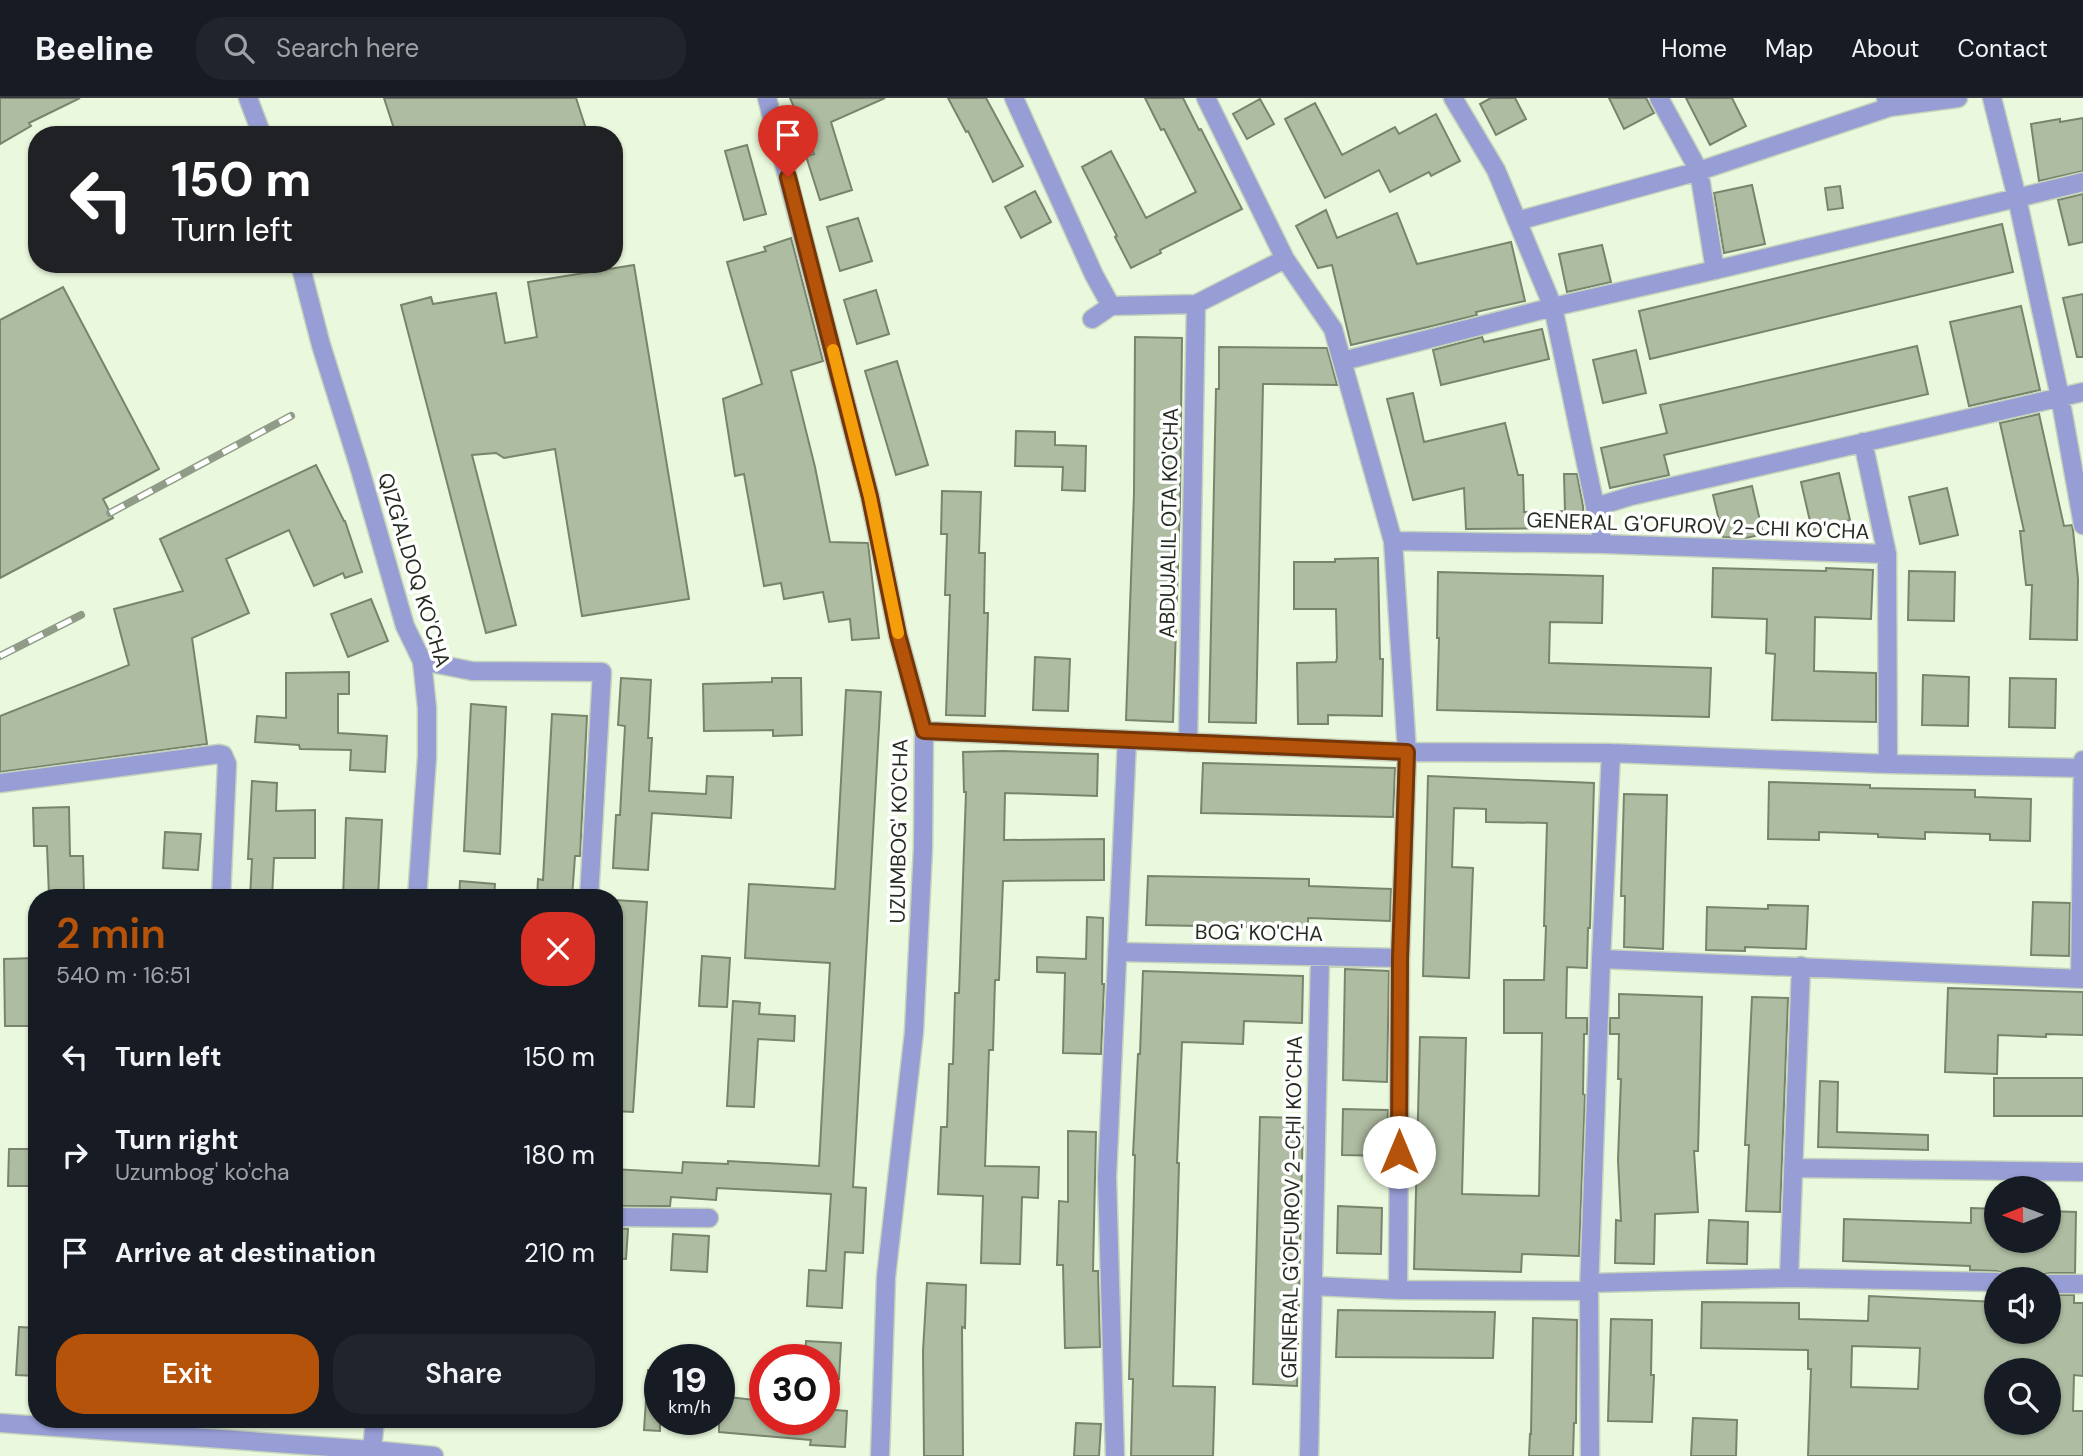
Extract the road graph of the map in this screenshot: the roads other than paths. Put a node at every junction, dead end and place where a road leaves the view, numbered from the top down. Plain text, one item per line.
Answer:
1 (247, 98) edge
2 (767, 98) edge
3 (1014, 98) edge
4 (1206, 98) edge
5 (1453, 98) edge
6 (1659, 98) edge
7 (1958, 98) edge
8 (1992, 98) edge
9 (1888, 103) edge
10 (258, 126) edge
11 (1699, 171) junction
12 (2083, 182) edge
13 (2017, 198) junction
14 (1517, 221) junction
15 (1284, 259) junction
16 (1715, 270) junction
17 (302, 273) edge
18 (1196, 304) junction
19 (1111, 306) junction
20 (1553, 307) junction
21 (1092, 319) dead end
22 (1343, 361) junction
23 (2083, 392) edge
24 (2060, 397) junction
25 (1863, 442) junction
26 (1595, 507) junction
27 (2083, 525) edge
28 (1393, 541) junction
29 (1603, 544) junction
30 (1886, 554) junction
31 (422, 661) junction
32 (924, 731) junction
33 (1127, 740) junction
34 (1188, 743) junction
35 (1407, 752) junction
36 (1611, 753) junction
37 (2083, 760) edge
38 (1888, 764) junction
39 (2083, 768) edge
40 (0, 783) edge
41 (221, 889) edge
42 (417, 889) edge
43 (590, 889) edge
44 (1117, 952) junction
45 (1320, 958) junction
46 (1400, 958) junction
47 (1601, 959) junction
48 (1801, 966) junction
49 (2082, 979) edge
50 (1794, 1168) junction
51 (2083, 1172) edge
52 (623, 1217) edge
53 (709, 1218) dead end
54 (1789, 1278) junction
55 (1984, 1282) edge
56 (2061, 1283) edge
57 (2083, 1284) edge
58 (1313, 1286) junction
59 (1590, 1287) junction
60 (1398, 1290) junction
61 (0, 1423) edge
62 (28, 1425) edge
63 (62, 1428) edge
64 (374, 1428) edge
65 (372, 1453) edge
66 (434, 1456) edge
67 (880, 1456) edge
68 (1115, 1456) edge
69 (1310, 1456) edge
70 (1590, 1456) edge

1 - 10 street
2 - 32 street, UZUMBOG' KO'CHA
3 - 19 street
4 - 15 street
5 - 14 street
6 - 11 street
7 - 9 street
8 - 13 street
9 - 11 street
11 - 14 street
11 - 16 street
12 - 13 street
13 - 16 street
13 - 24 street
14 - 20 street
15 - 18 street
15 - 22 street
16 - 20 street
17 - 31 street, QIZG'ALDOQ KO'CHA
18 - 19 street
18 - 34 street, ABDUJALIL OTA KO'CHA
19 - 21 street
20 - 22 street
20 - 26 street
22 - 28 street
23 - 24 street, GENERAL G'OFUROV 2-CHI KO'CHA
24 - 25 street, GENERAL G'OFUROV 2-CHI KO'CHA
24 - 27 street
25 - 26 street, GENERAL G'OFUROV 2-CHI KO'CHA
25 - 30 street, GENERAL G'OFUROV 2-CHI KO'CHA
26 - 29 street
28 - 29 street, GENERAL G'OFUROV 2-CHI KO'CHA
28 - 35 street
29 - 30 street, GENERAL G'OFUROV 2-CHI KO'CHA
30 - 38 street
31 - 42 street, QIZG'ALDOQ KO'CHA
31 - 43 street
32 - 33 street
32 - 67 street, UZUMBOG' KO'CHA
33 - 34 street
33 - 44 street
34 - 35 street
35 - 36 street
35 - 46 street
36 - 38 street
36 - 47 street
37 - 39 street
38 - 39 street
39 - 49 street
40 - 41 street
44 - 45 street, BOG' KO'CHA
44 - 68 street
45 - 46 street, BOG' KO'CHA
45 - 58 street, GENERAL G'OFUROV 2-CHI KO'CHA
46 - 60 street
47 - 48 street
47 - 59 street
48 - 49 street
48 - 50 street
50 - 51 street
50 - 54 street
52 - 53 street
54 - 55 street
54 - 59 street
56 - 57 street
58 - 60 street
58 - 69 street, GENERAL G'OFUROV 2-CHI KO'CHA
59 - 60 street
59 - 70 street
61 - 62 street
63 - 65 street
64 - 65 street
65 - 66 street

